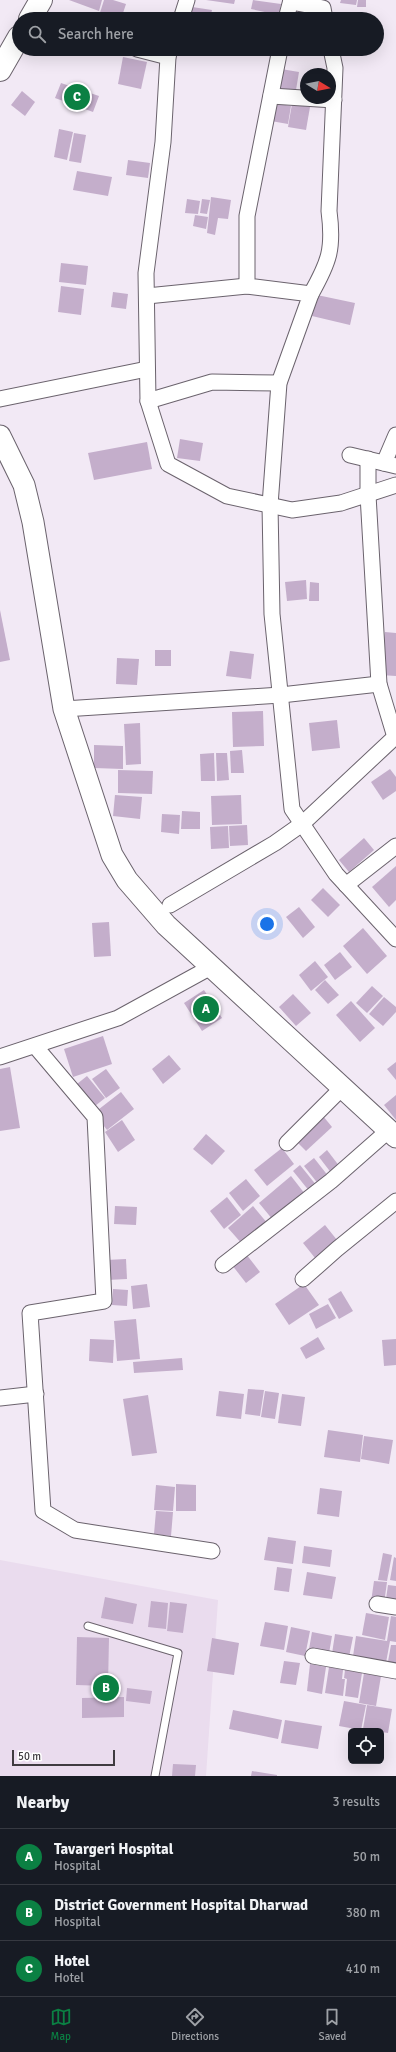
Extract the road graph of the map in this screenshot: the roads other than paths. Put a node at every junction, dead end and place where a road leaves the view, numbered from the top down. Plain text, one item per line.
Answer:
1 (41, 0) edge
2 (187, 0) edge
3 (291, 1) edge
4 (34, 12) edge
5 (183, 12) edge
6 (288, 12) edge
7 (324, 12) edge
8 (12, 49) edge
9 (169, 56) edge
10 (279, 56) edge
11 (332, 56) edge
12 (335, 68) edge
13 (0, 70) edge
14 (271, 96) junction
15 (300, 98) edge
16 (334, 104) edge
17 (247, 286) junction
18 (312, 294) junction
19 (147, 296) junction
20 (148, 369) junction
21 (279, 384) junction
22 (0, 399) edge
23 (148, 401) junction
24 (396, 435) edge
25 (0, 436) edge
26 (350, 455) dead end
27 (368, 459) junction
28 (390, 464) edge
29 (396, 486) edge
30 (368, 495) junction
31 (270, 505) junction
32 (379, 684) junction
33 (281, 695) junction
34 (64, 709) junction
35 (395, 737) edge
36 (302, 824) junction
37 (396, 846) edge
38 (346, 885) junction
39 (170, 905) dead end
40 (396, 939) edge
41 (211, 967) junction
42 (35, 1046) junction
43 (0, 1057) edge
44 (344, 1087) junction
45 (392, 1133) edge
46 (287, 1143) dead end
47 (396, 1201) edge
48 (223, 1265) dead end
49 (303, 1279) dead end
50 (36, 1394) junction
51 (0, 1398) edge
52 (212, 1551) dead end
53 (378, 1604) dead end
54 (396, 1607) edge
55 (88, 1626) dead end
56 (313, 1656) dead end
57 (396, 1671) edge
58 (155, 1776) edge

1 - 4 main road
2 - 5 street
3 - 6 street
3 - 7 street
8 - 13 main road
9 - 19 street
10 - 14 street
11 - 12 street
14 - 15 street
14 - 17 street
16 - 18 street
17 - 18 street
17 - 19 street
18 - 21 street
19 - 20 street
20 - 22 street
20 - 23 street
21 - 23 street
21 - 31 street
23 - 31 street
24 - 28 street
25 - 34 street
26 - 27 street
27 - 28 street
27 - 30 street
29 - 30 street
30 - 31 street
30 - 32 street
31 - 33 street
32 - 33 street
32 - 35 street
33 - 34 street
33 - 36 street
34 - 41 street
35 - 36 street
36 - 38 street
36 - 39 street
37 - 38 street
38 - 40 street
41 - 42 street
41 - 44 street
42 - 43 street
42 - 50 street
44 - 45 street
44 - 46 street
45 - 48 street
47 - 49 street
50 - 51 street
50 - 52 street
53 - 54 street
55 - 58 lane
56 - 57 street

